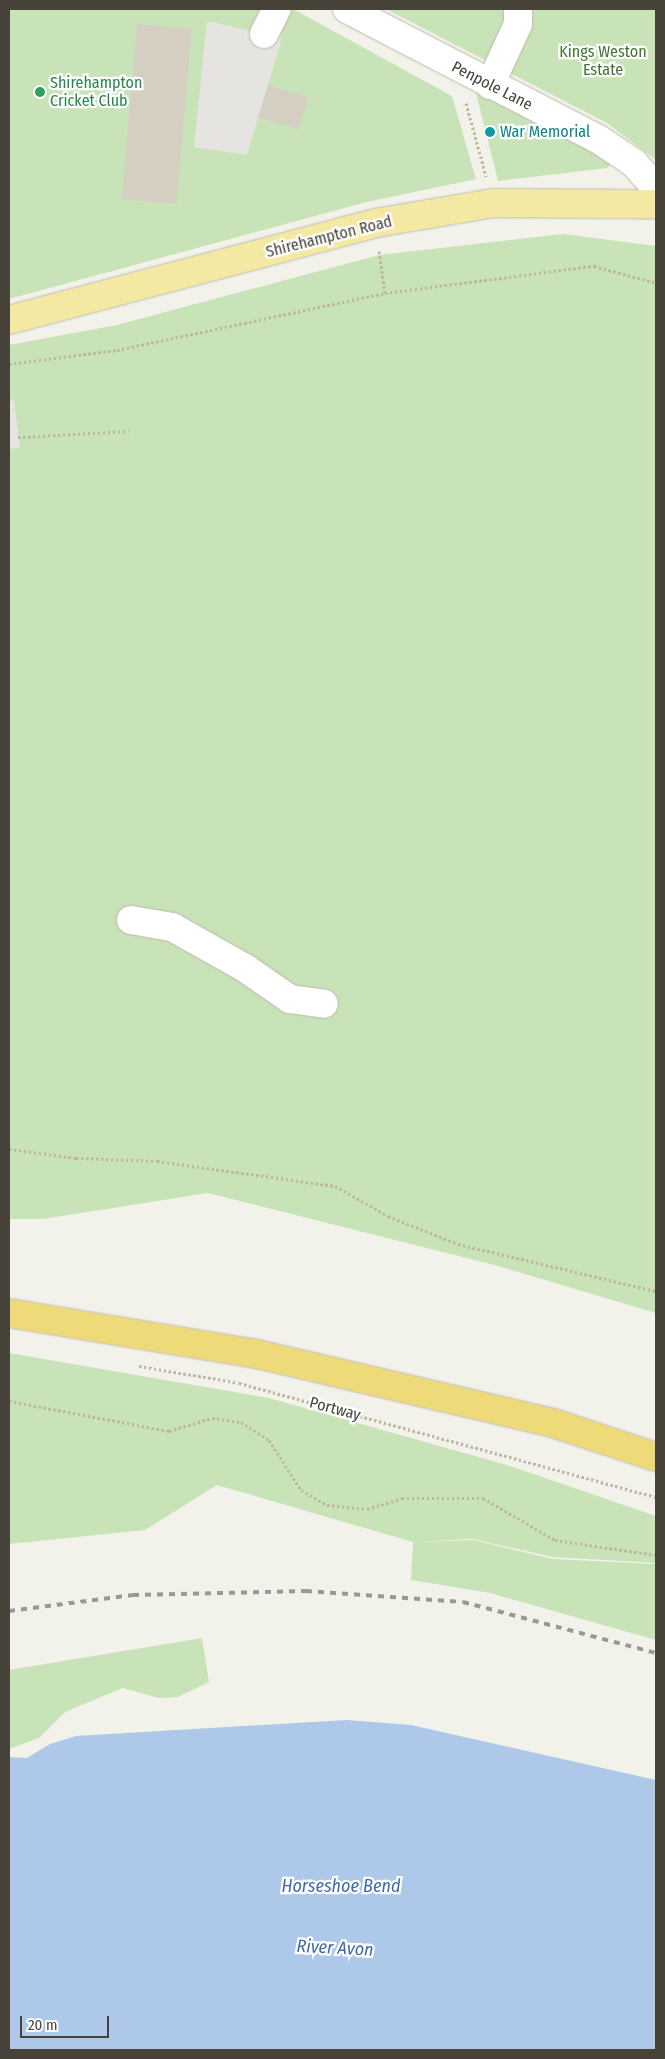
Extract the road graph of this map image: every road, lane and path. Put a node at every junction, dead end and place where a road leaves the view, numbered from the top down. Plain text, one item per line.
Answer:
1 (277, 9) edge
2 (347, 9) edge
3 (518, 9) edge
4 (264, 34) dead end
5 (456, 69) junction
6 (490, 84) junction
7 (656, 188) edge
8 (493, 203) junction
9 (656, 204) edge
10 (376, 224) junction
11 (656, 284) edge
12 (384, 293) junction
13 (9, 320) edge
14 (9, 364) edge
15 (129, 430) dead end
16 (18, 437) dead end
17 (131, 920) dead end
18 (324, 1004) dead end
19 (9, 1149) edge
20 (656, 1291) edge
21 (9, 1313) edge
22 (133, 1365) dead end
23 (9, 1401) edge
24 (656, 1457) edge
25 (656, 1497) edge
26 (656, 1555) edge

1 - 4 street
2 - 5 street, Penpole Lane
3 - 6 street
5 - 6 street, Penpole Lane
5 - 8 path
6 - 7 street, Penpole Lane
8 - 9 main road, Shirehampton Road
8 - 10 main road, Shirehampton Road
10 - 12 path
10 - 13 main road, Shirehampton Road
11 - 12 path
12 - 14 path
15 - 16 path
17 - 18 street
19 - 20 path
21 - 24 highway
22 - 25 path, Portway
23 - 26 path

